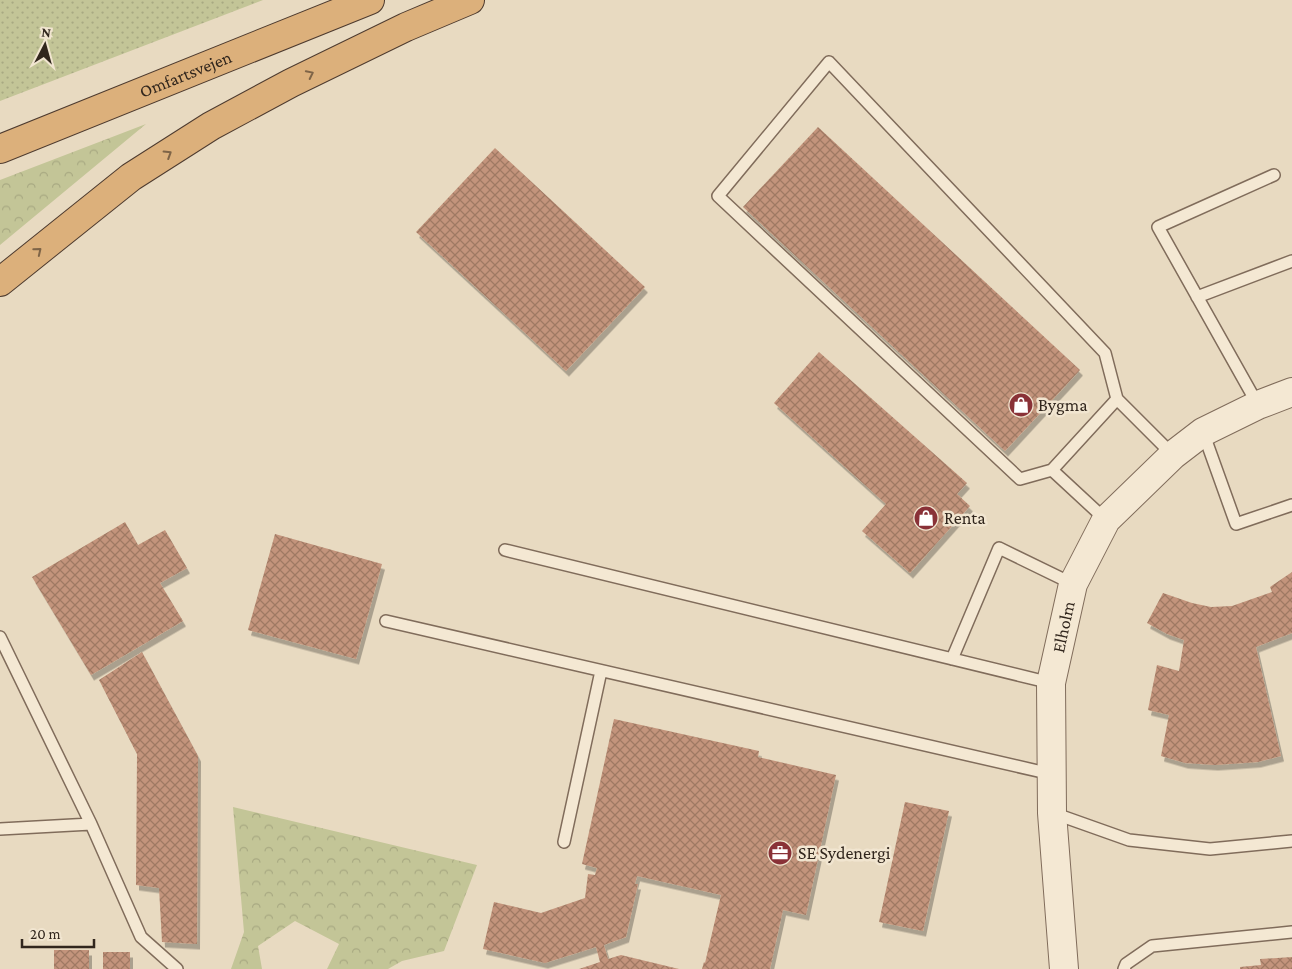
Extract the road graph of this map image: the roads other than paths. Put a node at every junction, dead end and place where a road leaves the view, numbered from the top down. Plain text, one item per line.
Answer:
1 (370, 0) edge
2 (470, 0) edge
3 (0, 149) edge
4 (1274, 175) dead end
5 (1292, 261) edge
6 (0, 282) edge
7 (1197, 297) junction
8 (1292, 392) edge
9 (1116, 399) junction
10 (1258, 405) junction
11 (1203, 432) junction
12 (1173, 455) junction
13 (1052, 470) junction
14 (1292, 505) edge
15 (1106, 520) junction
16 (505, 550) dead end
17 (1073, 584) junction
18 (386, 621) dead end
19 (0, 637) edge
20 (952, 659) junction
21 (601, 671) junction
22 (1051, 683) junction
23 (1051, 774) junction
24 (1052, 813) junction
25 (91, 824) junction
26 (0, 829) edge
27 (1292, 841) edge
28 (564, 842) dead end
29 (1292, 932) edge
30 (177, 969) edge
31 (1064, 969) edge
32 (1124, 969) edge

1 - 3 highway, Omfartsvejen
6 -> 2 highway
4 - 7 lane
5 - 7 lane
7 - 10 lane
8 - 10 street, Elholm
9 - 12 lane
9 - 13 lane
9 - 13 lane
10 - 11 street, Elholm
11 - 12 street, Elholm
11 - 14 lane
12 - 15 street, Elholm
13 - 15 lane
15 - 17 street, Elholm
16 - 20 lane
17 - 20 lane
17 - 22 street, Elholm
18 - 21 lane
19 - 25 lane
20 - 22 lane
21 - 23 lane
21 - 28 lane
22 - 23 street, Elholm
23 - 24 street, Elholm
24 - 27 lane
24 - 31 street, Elholm
25 - 26 lane
25 - 30 lane
29 - 32 lane

